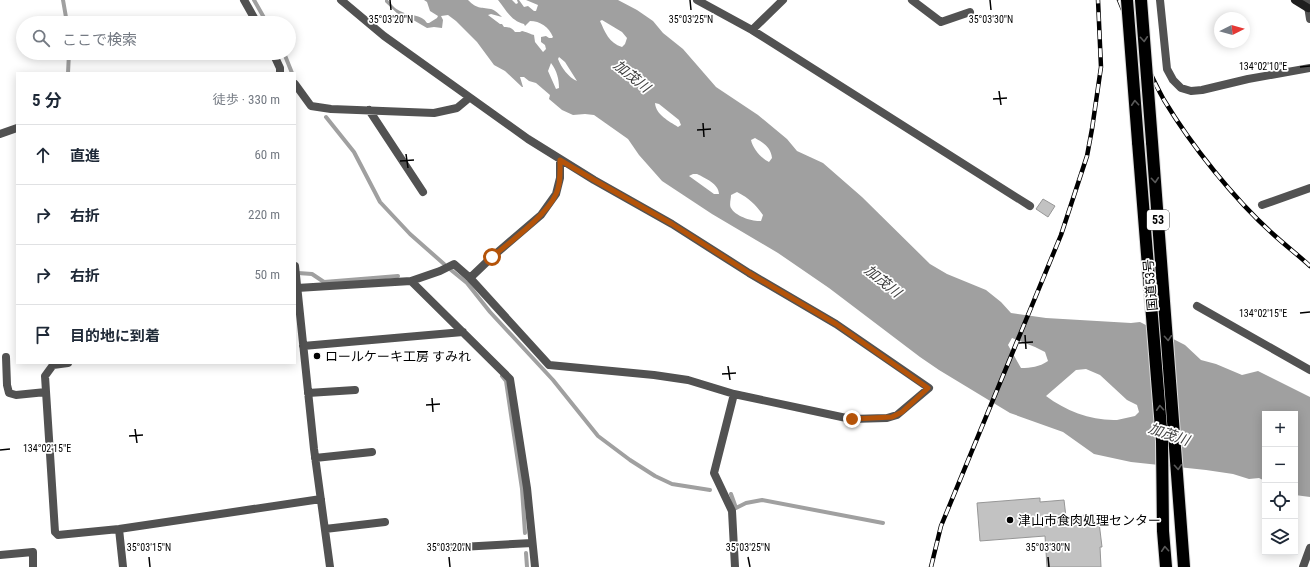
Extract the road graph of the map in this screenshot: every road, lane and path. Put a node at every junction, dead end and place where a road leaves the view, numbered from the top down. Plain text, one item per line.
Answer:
1 (244, 0) edge
2 (341, 0) edge
3 (696, 0) edge
4 (783, 0) edge
5 (912, 0) edge
6 (1127, 0) edge
7 (1141, 0) edge
8 (1160, 0) edge
9 (1295, 0) edge
10 (1308, 4) edge
11 (970, 12) dead end
12 (253, 16) edge
13 (1310, 19) edge
14 (752, 30) junction
15 (276, 60) edge
16 (1310, 68) edge
17 (280, 72) edge
18 (296, 85) edge
19 (469, 98) junction
20 (369, 110) junction
21 (16, 128) edge
22 (0, 134) edge
23 (560, 160) junction
24 (1310, 188) edge
25 (423, 192) dead end
26 (1262, 205) dead end
27 (1030, 206) dead end
28 (296, 277) edge
29 (470, 278) junction
30 (411, 281) junction
31 (297, 288) junction
32 (296, 299) edge
33 (1197, 306) dead end
34 (463, 332) junction
35 (303, 346) junction
36 (6, 357) dead end
37 (60, 364) edge
38 (1310, 370) edge
39 (355, 390) dead end
40 (46, 392) junction
41 (308, 393) junction
42 (734, 394) junction
43 (372, 452) dead end
44 (315, 458) junction
45 (321, 499) junction
46 (384, 522) dead end
47 (119, 529) junction
48 (324, 529) junction
49 (532, 543) junction
50 (443, 548) dead end
51 (1310, 548) edge
52 (0, 555) edge
53 (33, 567) edge
54 (123, 567) edge
55 (330, 567) edge
56 (535, 567) edge
57 (735, 567) edge
58 (1166, 567) edge
59 (1184, 567) edge
60 (1304, 567) edge

1 - 12 street
2 - 19 street
3 - 14 street
4 - 14 street
5 - 11 street
58 -> 6 highway, 国道53号 / 53, bridge
7 -> 59 highway, 国道53号 / 53, bridge
8 - 16 street
9 - 10 street
10 - 13 street
14 - 27 street
15 - 17 street
18 - 20 street
19 - 20 street
19 - 23 street
20 - 25 street
21 - 22 street
23 - 29 street
23 - 42 street
24 - 26 street
28 - 31 street
29 - 30 street
29 - 42 street
30 - 31 street
30 - 34 street
31 - 32 street
32 - 35 street
33 - 38 street
34 - 35 street
34 - 49 street
35 - 41 street
36 - 40 street
37 - 40 street
39 - 41 street
40 - 47 street
41 - 44 street
42 - 57 street
43 - 44 street
44 - 45 street
45 - 47 street
45 - 48 street
46 - 48 street
47 - 54 street
48 - 55 street
49 - 50 street
49 - 56 street
51 - 60 street
52 - 53 street

